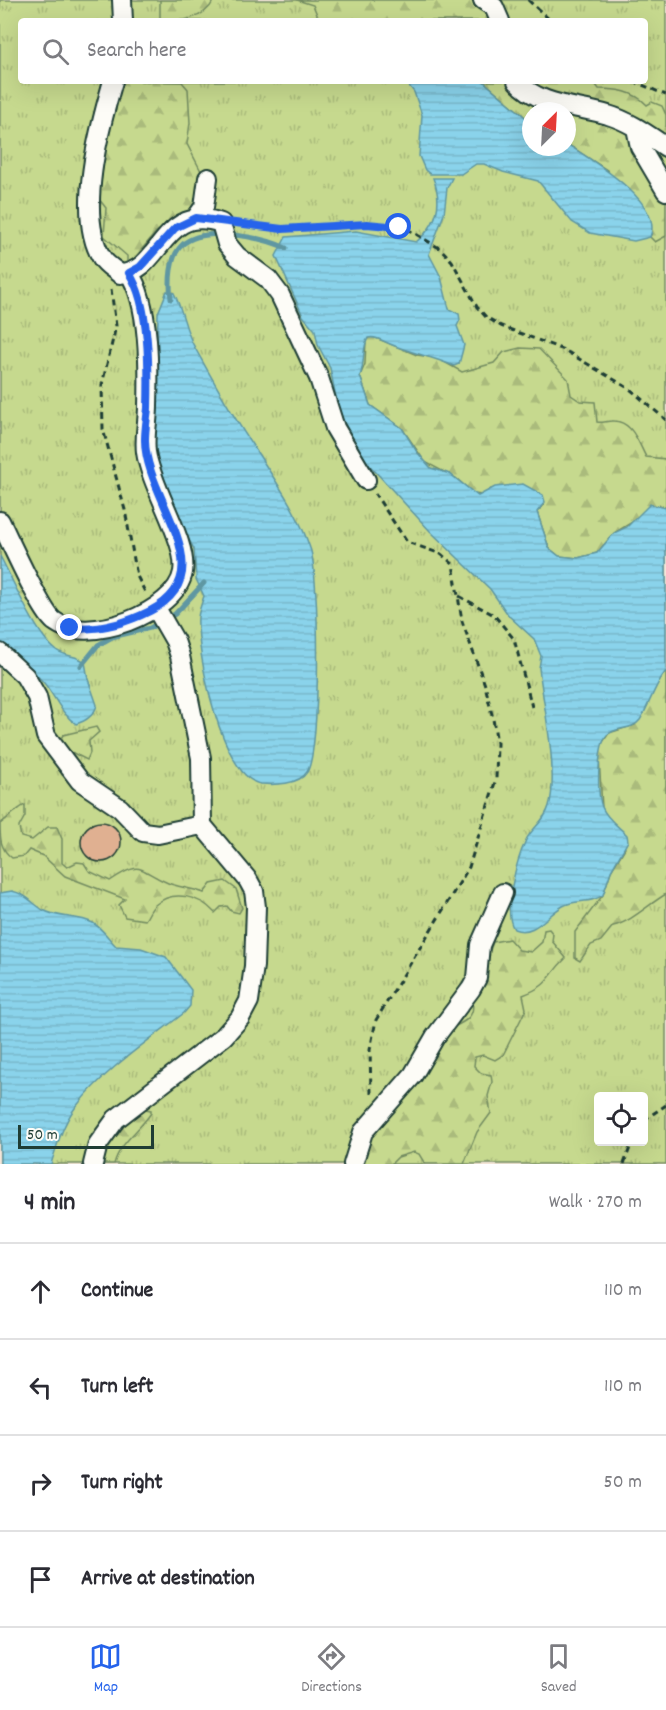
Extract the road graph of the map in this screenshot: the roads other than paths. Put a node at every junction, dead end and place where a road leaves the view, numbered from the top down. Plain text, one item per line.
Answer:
1 (122, 0) edge
2 (483, 0) edge
3 (123, 18) edge
4 (499, 18) edge
5 (112, 84) edge
6 (520, 84) edge
7 (636, 128) junction
8 (666, 147) edge
9 (208, 178) dead end
10 (666, 191) edge
11 (196, 218) junction
12 (125, 273) junction
13 (366, 480) road end
14 (0, 521) edge
15 (157, 611) junction
16 (0, 653) edge
17 (202, 825) junction
18 (503, 893) dead end
19 (93, 1164) edge
20 (353, 1164) edge

1 - 3 lane
2 - 4 lane
5 - 12 lane
6 - 7 lane
7 - 8 lane
7 - 10 lane
9 - 11 lane
11 - 12 lane
11 - 13 lane
12 - 15 lane
14 - 15 lane
15 - 17 lane
16 - 17 lane
17 - 19 lane
18 - 20 lane

